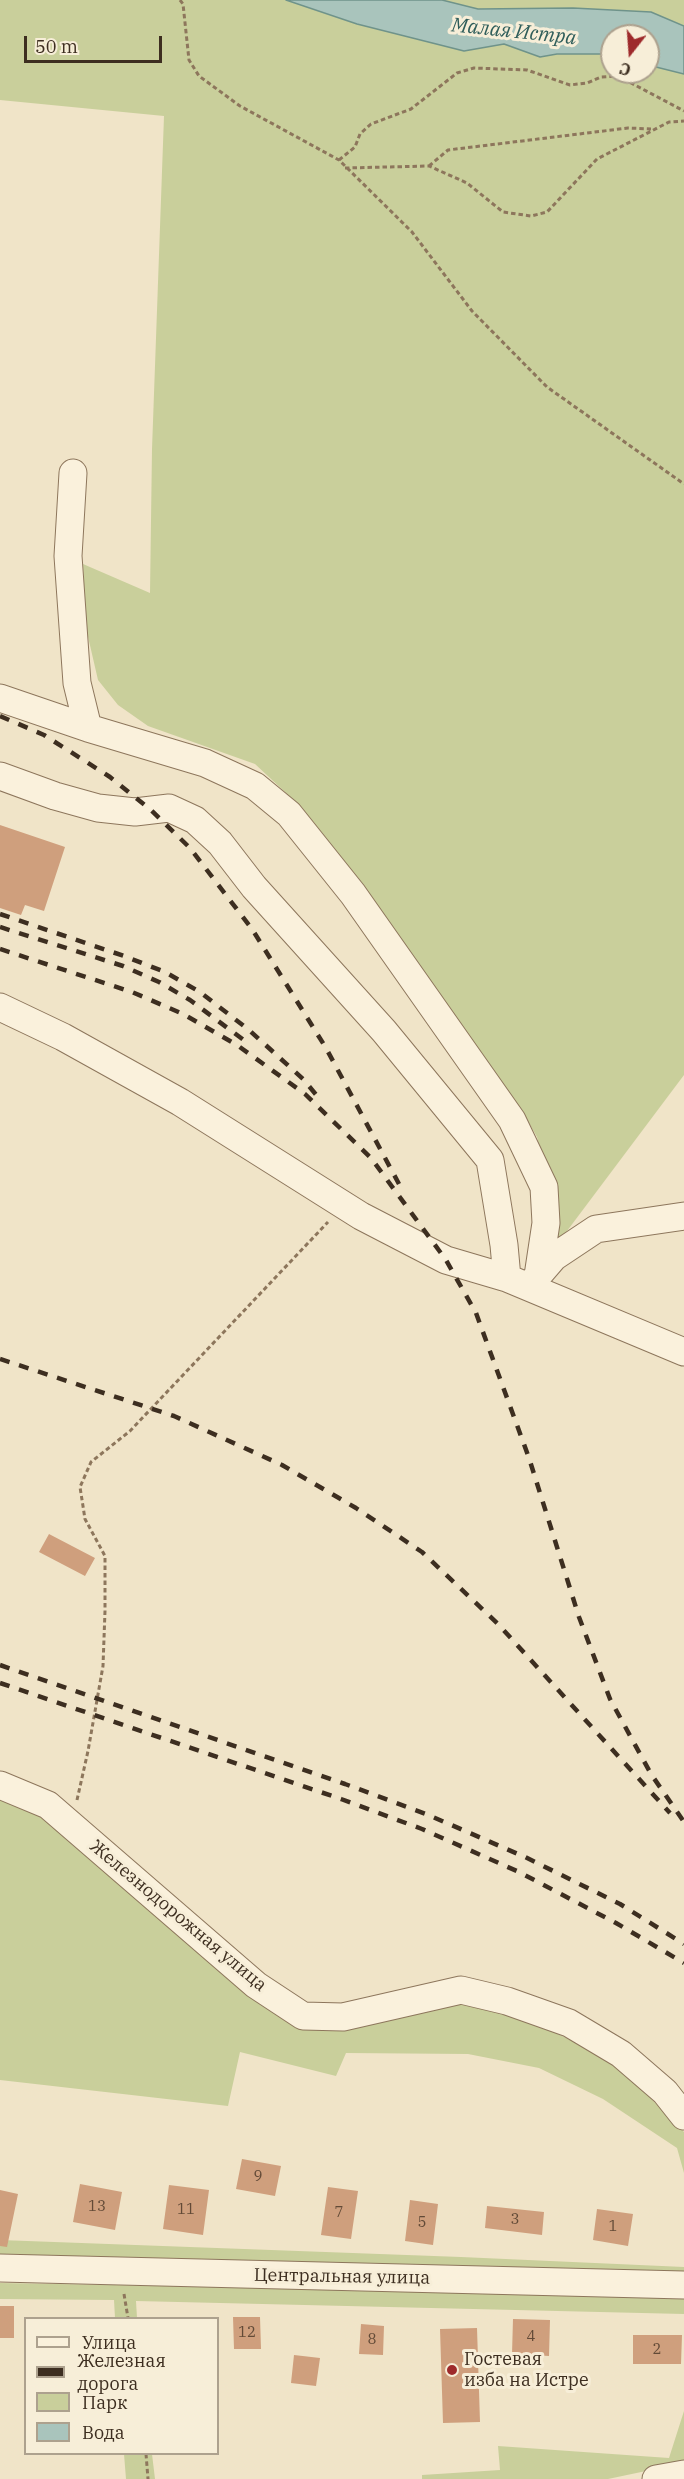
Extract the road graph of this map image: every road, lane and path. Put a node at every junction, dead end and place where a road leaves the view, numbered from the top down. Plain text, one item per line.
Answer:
1 (180, 0) edge
2 (684, 111) edge
3 (684, 121) edge
4 (653, 130) junction
5 (339, 160) junction
6 (429, 166) junction
7 (345, 168) junction
8 (73, 473) dead end
9 (684, 484) edge
10 (0, 698) edge
11 (88, 728) junction
12 (0, 776) edge
13 (0, 1006) edge
14 (344, 1206) junction
15 (684, 1216) edge
16 (525, 1280) junction
17 (684, 1352) edge
18 (0, 1785) edge
19 (71, 1825) junction
20 (684, 2116) edge
21 (0, 2268) edge
22 (684, 2286) edge
23 (146, 2455) edge
24 (684, 2474) edge
25 (148, 2479) edge
26 (656, 2479) edge

1 - 5 path
2 - 5 path
3 - 4 path
4 - 6 path
4 - 6 path
5 - 7 path
6 - 7 path
7 - 9 path
8 - 11 street
10 - 11 street
11 - 16 street
12 - 16 street
13 - 14 street
14 - 16 street
14 - 19 path
15 - 16 street
16 - 17 street
18 - 19 street, Железнодорожная улица
19 - 20 street, Железнодорожная улица
21 - 22 street, Центральная улица
23 - 25 path
24 - 26 street

